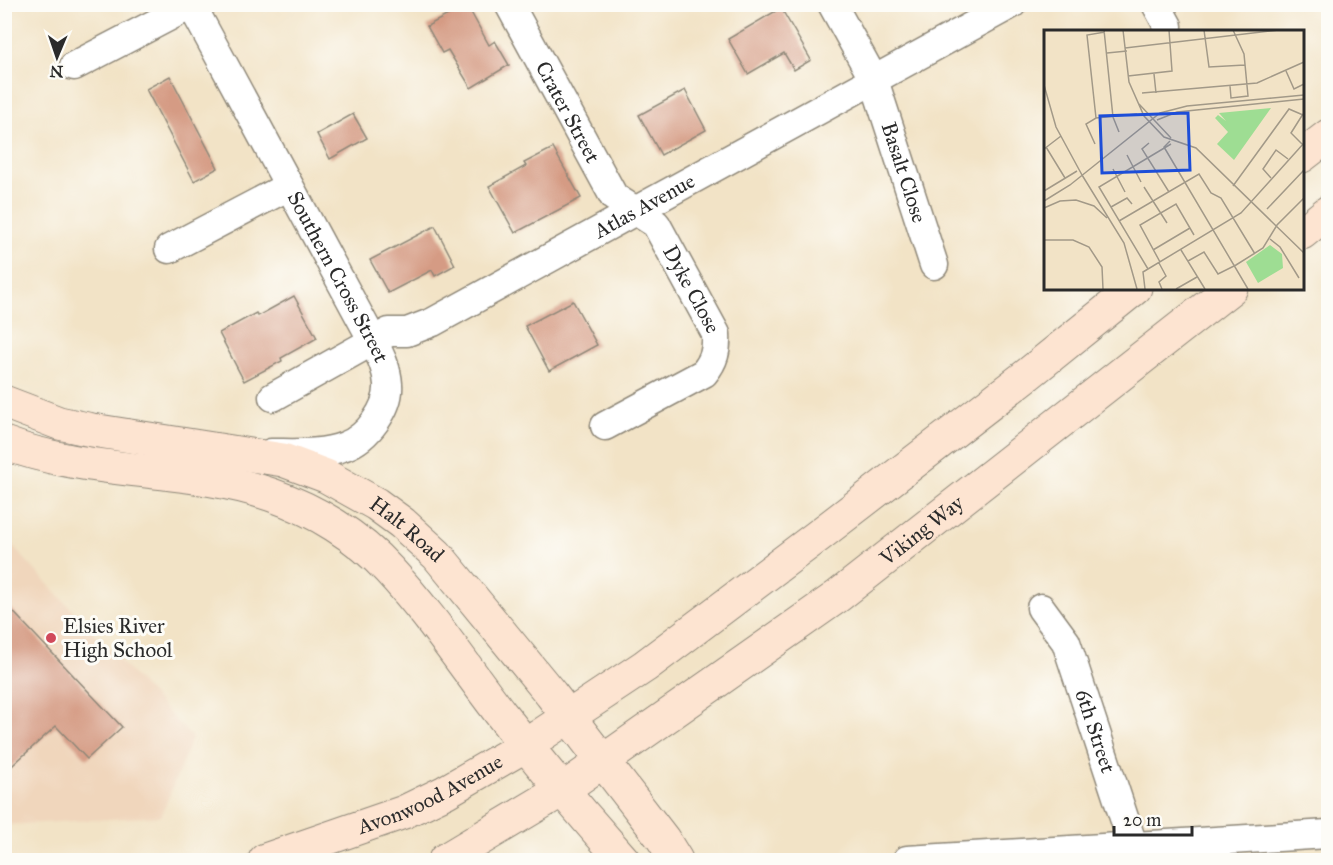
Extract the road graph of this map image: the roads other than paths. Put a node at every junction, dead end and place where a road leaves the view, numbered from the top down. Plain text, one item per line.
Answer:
1 (509, 4) edge
2 (832, 4) edge
3 (1012, 4) edge
4 (1156, 4) edge
5 (191, 5) edge
6 (1167, 30) edge
7 (74, 66) dead end
8 (874, 80) junction
9 (1329, 136) edge
10 (1303, 155) edge
11 (289, 186) junction
12 (636, 210) junction
13 (1329, 212) edge
14 (1303, 232) edge
15 (169, 249) dead end
16 (934, 265) dead end
17 (1133, 290) edge
18 (1228, 290) edge
19 (373, 341) junction
20 (273, 397) dead end
21 (4, 402) edge
22 (605, 426) dead end
23 (4, 443) edge
24 (234, 452) junction
25 (1041, 608) dead end
26 (569, 717) junction
27 (526, 745) junction
28 (604, 762) junction
29 (562, 790) junction
30 (1329, 834) edge
31 (1134, 853) edge
32 (265, 861) edge
33 (445, 861) edge
34 (623, 861) edge
35 (676, 861) edge
36 (907, 861) edge

1 - 12 street, Crater Street
2 - 8 street, Basalt Close
3 - 8 street, Atlas Avenue
4 - 6 street
5 - 7 street
5 - 11 street, Southern Cross Street
8 - 12 street, Atlas Avenue
8 - 16 street, Basalt Close
9 - 10 main road
11 - 15 street
11 - 19 street, Southern Cross Street
12 - 19 street, Atlas Avenue
12 - 22 street, Dyke Close
13 - 14 main road
17 - 26 main road
18 - 28 main road, Viking Way
19 - 20 street, Atlas Avenue
19 - 24 street, Southern Cross Street
21 - 24 main road, Halt Road
23 - 27 main road, Halt Road
24 - 26 main road, Halt Road
25 - 31 street, 6th Street
26 - 27 main road, Avonwood Avenue
26 - 28 main road, Halt Road
27 - 29 main road, Halt Road
27 - 32 main road, Avonwood Avenue
28 - 29 main road, Viking Way
28 - 35 main road, Halt Road
29 - 33 main road
29 - 34 main road, Halt Road
30 - 31 street
31 - 36 street

